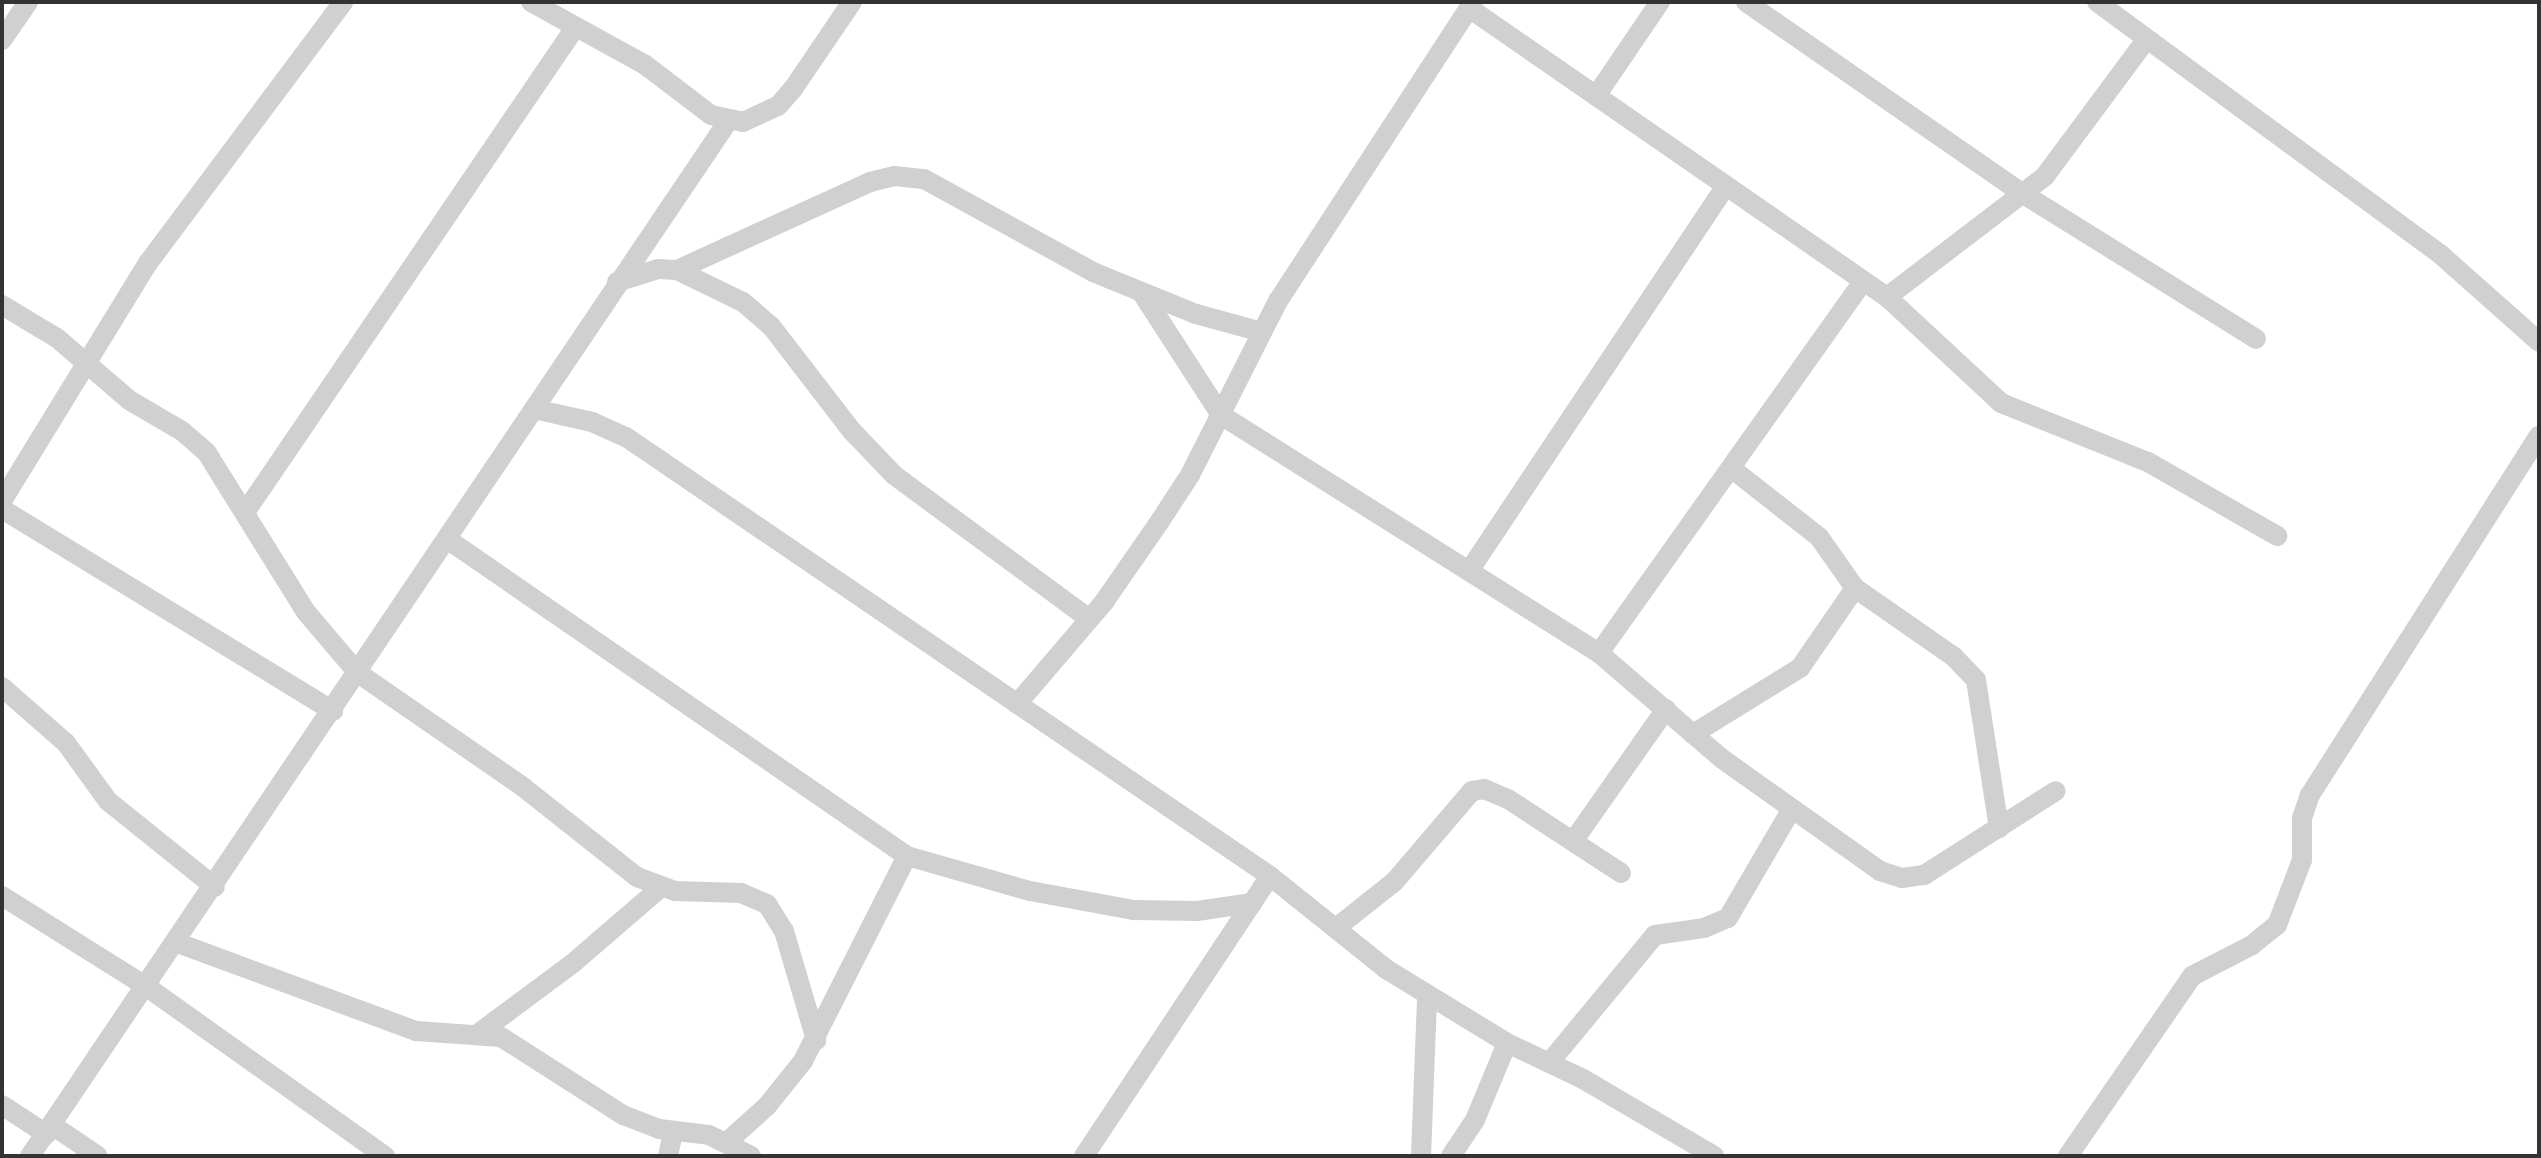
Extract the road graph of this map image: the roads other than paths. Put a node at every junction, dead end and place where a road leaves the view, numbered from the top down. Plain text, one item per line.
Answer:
1 (28, 2) edge
2 (343, 2) edge
3 (531, 2) edge
4 (852, 2) edge
5 (1660, 2) edge
6 (1746, 2) edge
7 (2097, 2) edge
8 (1471, 5) edge
9 (574, 29) junction
10 (2, 40) edge
11 (2146, 40) junction
12 (1596, 96) junction
13 (728, 121) junction
14 (1726, 186) junction
15 (2025, 195) junction
16 (677, 270) junction
17 (1863, 281) junction
18 (617, 282) junction
19 (1142, 293) junction
20 (1887, 297) junction
21 (2, 305) edge
22 (1262, 332) junction
23 (2256, 339) dead end
24 (2539, 342) edge
25 (87, 362) junction
26 (534, 409) junction
27 (1221, 415) junction
28 (2539, 436) edge
29 (1731, 468) junction
30 (2, 501) edge
31 (2, 509) edge
32 (246, 511) junction
33 (2277, 536) dead end
34 (447, 539) junction
35 (1469, 571) junction
36 (1855, 588) junction
37 (1089, 619) junction
38 (1599, 653) junction
39 (358, 673) junction
40 (2, 687) edge
41 (1017, 704) junction
42 (1666, 709) junction
43 (333, 711) junction
44 (1693, 734) junction
45 (2056, 791) dead end
46 (1791, 810) junction
47 (1999, 828) junction
48 (1574, 840) junction
49 (907, 856) junction
50 (1621, 873) dead end
51 (1270, 876) junction
52 (215, 887) junction
53 (660, 888) junction
54 (2, 896) edge
55 (1252, 903) junction
56 (1336, 928) junction
57 (178, 943) junction
58 (147, 987) junction
59 (1427, 997) junction
60 (479, 1033) junction
61 (816, 1040) junction
62 (1507, 1043) junction
63 (1549, 1063) junction
64 (2, 1105) edge
65 (49, 1129) junction
66 (673, 1132) junction
67 (727, 1142) junction
68 (30, 1156) edge
69 (98, 1156) edge
70 (385, 1156) edge
71 (668, 1156) edge
72 (751, 1156) edge
73 (1084, 1156) edge
74 (1421, 1156) edge
75 (1451, 1156) edge
76 (1714, 1156) edge
77 (2068, 1156) edge

1 - 10 street
2 - 25 street
3 - 9 street
4 - 13 street
5 - 12 street
6 - 15 street
7 - 11 street
8 - 12 street
8 - 22 street
9 - 13 street
9 - 32 street
11 - 15 street
11 - 24 street
12 - 14 street
13 - 18 street
14 - 17 street
14 - 35 street
15 - 20 street
15 - 23 street
16 - 18 street
16 - 19 street
16 - 37 street
17 - 20 street
17 - 29 street
18 - 26 street
19 - 22 street
19 - 27 street
20 - 33 street
21 - 25 street
22 - 27 street
25 - 30 street
25 - 32 street
26 - 34 street
26 - 41 street
27 - 35 street
27 - 37 street
28 - 77 street
29 - 36 street
29 - 38 street
31 - 43 street
32 - 39 street
34 - 39 street
34 - 49 street
35 - 38 street
36 - 44 street
36 - 47 street
37 - 41 street
38 - 42 street
39 - 43 street
39 - 53 street
40 - 52 street
41 - 51 street
42 - 44 street
42 - 48 street
43 - 52 street
44 - 46 street
45 - 47 street
46 - 47 street
46 - 63 street
48 - 50 street
48 - 56 street
49 - 55 street
49 - 61 street
51 - 55 street
51 - 56 street
52 - 57 street
53 - 60 street
53 - 61 street
54 - 58 street
55 - 73 street
56 - 59 street
57 - 58 street
57 - 60 street
58 - 65 street
58 - 70 street
59 - 62 street
59 - 74 street
60 - 66 street
61 - 67 street
62 - 63 street
62 - 75 street
63 - 76 street
64 - 65 street
65 - 68 street
65 - 69 street
66 - 67 street
66 - 71 street
67 - 72 street

